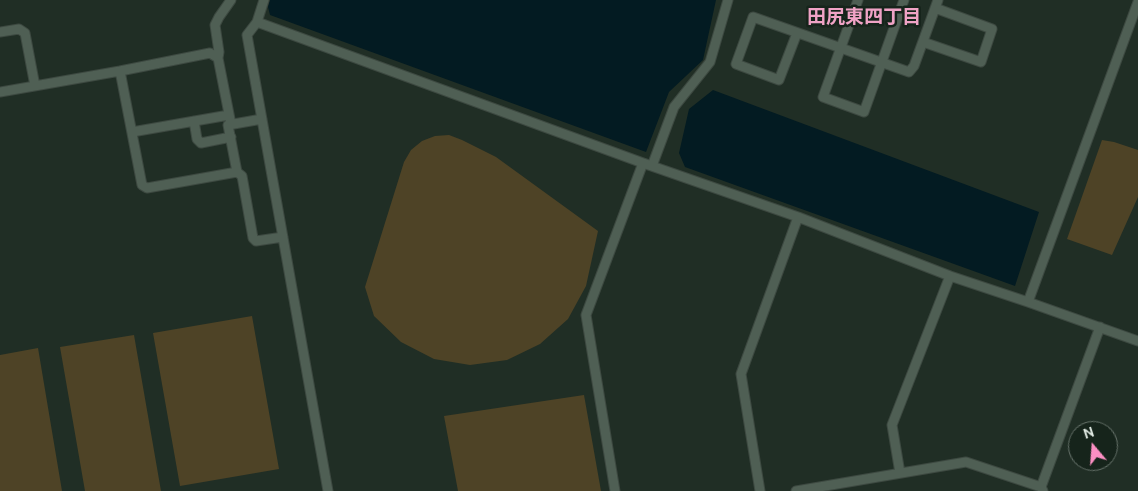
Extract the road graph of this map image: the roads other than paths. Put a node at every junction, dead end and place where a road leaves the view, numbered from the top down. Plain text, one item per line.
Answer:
1 (231, 0) edge
2 (264, 0) edge
3 (728, 0) edge
4 (858, 0) edge
5 (904, 0) edge
6 (1138, 2) edge
7 (936, 4) edge
8 (257, 22) junction
9 (0, 32) edge
10 (796, 33) junction
11 (923, 42) junction
12 (841, 48) junction
13 (218, 58) junction
14 (883, 62) junction
15 (120, 71) junction
16 (35, 86) junction
17 (0, 92) edge
18 (262, 118) junction
19 (230, 120) junction
20 (194, 121) junction
21 (132, 132) junction
22 (231, 137) junction
23 (647, 164) junction
24 (238, 172) junction
25 (798, 217) junction
26 (282, 237) junction
27 (950, 276) junction
28 (1028, 302) junction
29 (1100, 327) junction
30 (1138, 341) edge
31 (900, 473) junction
32 (1042, 489) edge
33 (328, 491) edge
34 (615, 491) edge
35 (760, 491) edge
36 (796, 491) edge

1 - 13 street
2 - 8 street
3 - 23 street
4 - 12 street
5 - 14 street
6 - 28 street
7 - 11 street
7 - 11 street
8 - 18 street
8 - 23 street
9 - 16 street
10 - 10 street
10 - 12 street
11 - 14 street
12 - 14 street
12 - 14 street
13 - 15 street
13 - 19 street
15 - 16 street
15 - 21 street
16 - 17 street
18 - 19 street
18 - 26 street
19 - 20 street
19 - 22 street
20 - 21 street
20 - 22 street
21 - 24 street
22 - 24 street
23 - 25 street
23 - 34 street
24 - 26 street
25 - 27 street
25 - 35 street
26 - 33 street
27 - 28 street
27 - 31 street
28 - 29 street
29 - 30 street
29 - 32 street
31 - 32 street
31 - 36 street

